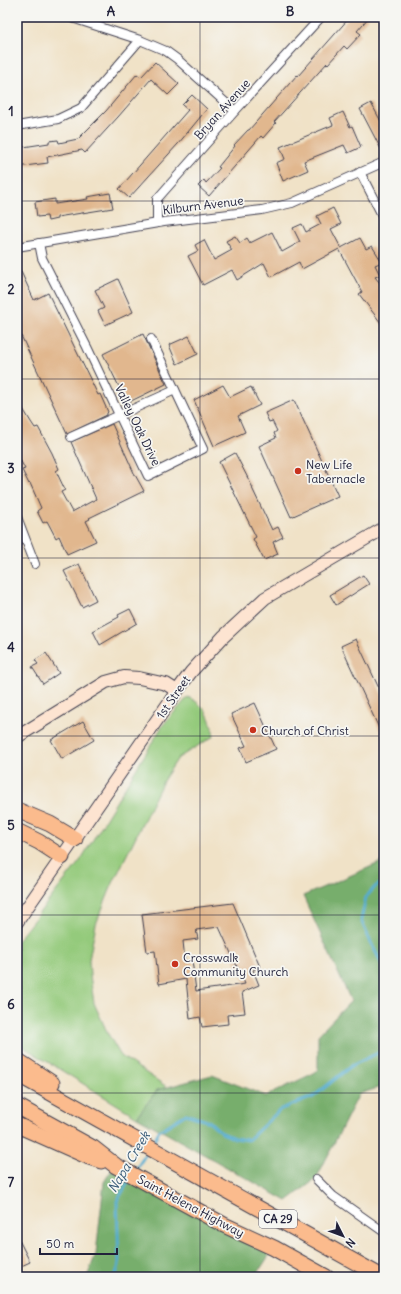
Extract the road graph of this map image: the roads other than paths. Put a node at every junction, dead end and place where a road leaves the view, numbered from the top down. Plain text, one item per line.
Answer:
1 (69, 17) edge
2 (321, 17) edge
3 (140, 40) junction
4 (235, 111) junction
5 (17, 126) edge
6 (384, 162) edge
7 (360, 172) junction
8 (384, 219) edge
9 (156, 223) junction
10 (39, 243) junction
11 (17, 246) edge
12 (151, 339) dead end
13 (175, 390) junction
14 (119, 415) junction
15 (71, 437) dead end
16 (17, 517) edge
17 (384, 528) edge
18 (35, 564) dead end
19 (177, 691) junction
20 (17, 737) edge
21 (17, 810) edge
22 (17, 831) edge
23 (75, 839) junction
24 (62, 857) junction
25 (17, 922) edge
26 (17, 1060) edge
27 (17, 1074) edge
28 (17, 1106) edge
29 (17, 1125) edge
30 (136, 1139) junction
31 (116, 1166) junction
32 (316, 1179) dead end
33 (384, 1232) edge
34 (325, 1277) edge
35 (382, 1277) edge

1 - 3 street
2 - 4 street, Bryan Avenue
3 - 4 street
3 - 5 street
4 - 9 street, Bryan Avenue
6 - 7 street, Kilburn Avenue
7 - 8 street
7 - 9 street, Kilburn Avenue
9 - 10 street, Kilburn Avenue
10 - 11 street, Kilburn Avenue
10 - 14 street, Valley Oak Drive
12 - 13 street, Valley Oak Drive
13 - 14 street
13 - 14 street, Valley Oak Drive
14 - 15 street
16 - 18 street
17 - 19 main road, 1st Street
19 - 20 main road
19 - 23 main road, 1st Street
21 - 23 highway
22 - 24 highway
23 - 24 main road, 1st Street
24 - 25 main road, 1st Street
26 - 30 highway
27 - 30 highway, CA 29
28 - 31 highway, Saint Helena Highway / CA 29
29 - 31 highway
30 - 35 highway, CA 29
31 - 34 highway, Saint Helena Highway / CA 29
32 - 33 street

